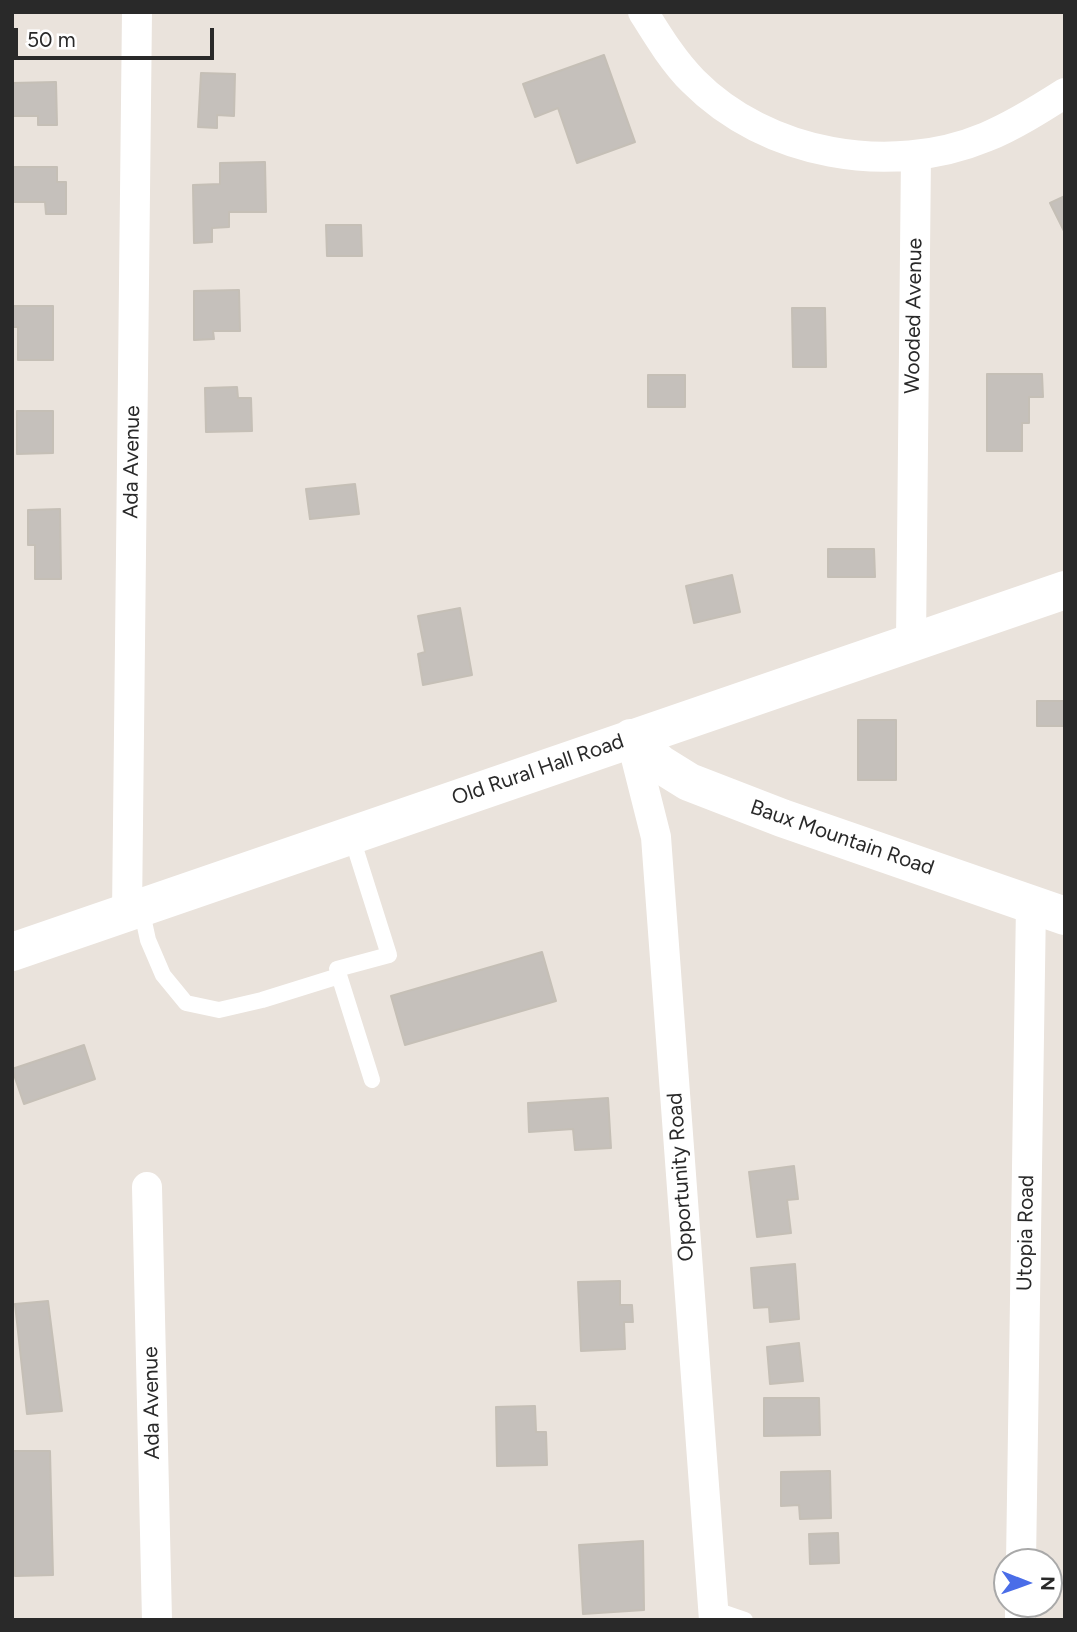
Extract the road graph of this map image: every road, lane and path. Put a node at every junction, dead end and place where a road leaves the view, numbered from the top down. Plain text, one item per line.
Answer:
1 (137, 12) edge
2 (643, 12) edge
3 (1065, 93) edge
4 (916, 155) junction
5 (1065, 590) edge
6 (911, 641) junction
7 (631, 738) junction
8 (352, 835) junction
9 (134, 910) junction
10 (1048, 910) edge
11 (12, 953) edge
12 (339, 976) junction
13 (372, 1080) dead end
14 (147, 1187) dead end
15 (1022, 1548) edge
16 (714, 1615) edge
17 (157, 1620) edge
18 (745, 1620) edge

1 - 9 street, Ada Avenue
2 - 4 street
3 - 4 street
4 - 6 street, Wooded Avenue
5 - 6 main road, Old Rural Hall Road
6 - 7 main road, Old Rural Hall Road
7 - 8 main road, Old Rural Hall Road
7 - 10 main road, Baux Mountain Road
7 - 16 street, Opportunity Road
8 - 9 main road, Old Rural Hall Road
8 - 12 lane
9 - 11 main road, Old Rural Hall Road
9 - 12 lane
10 - 15 street, Utopia Road
12 - 13 lane
14 - 17 street, Ada Avenue
16 - 18 lane

